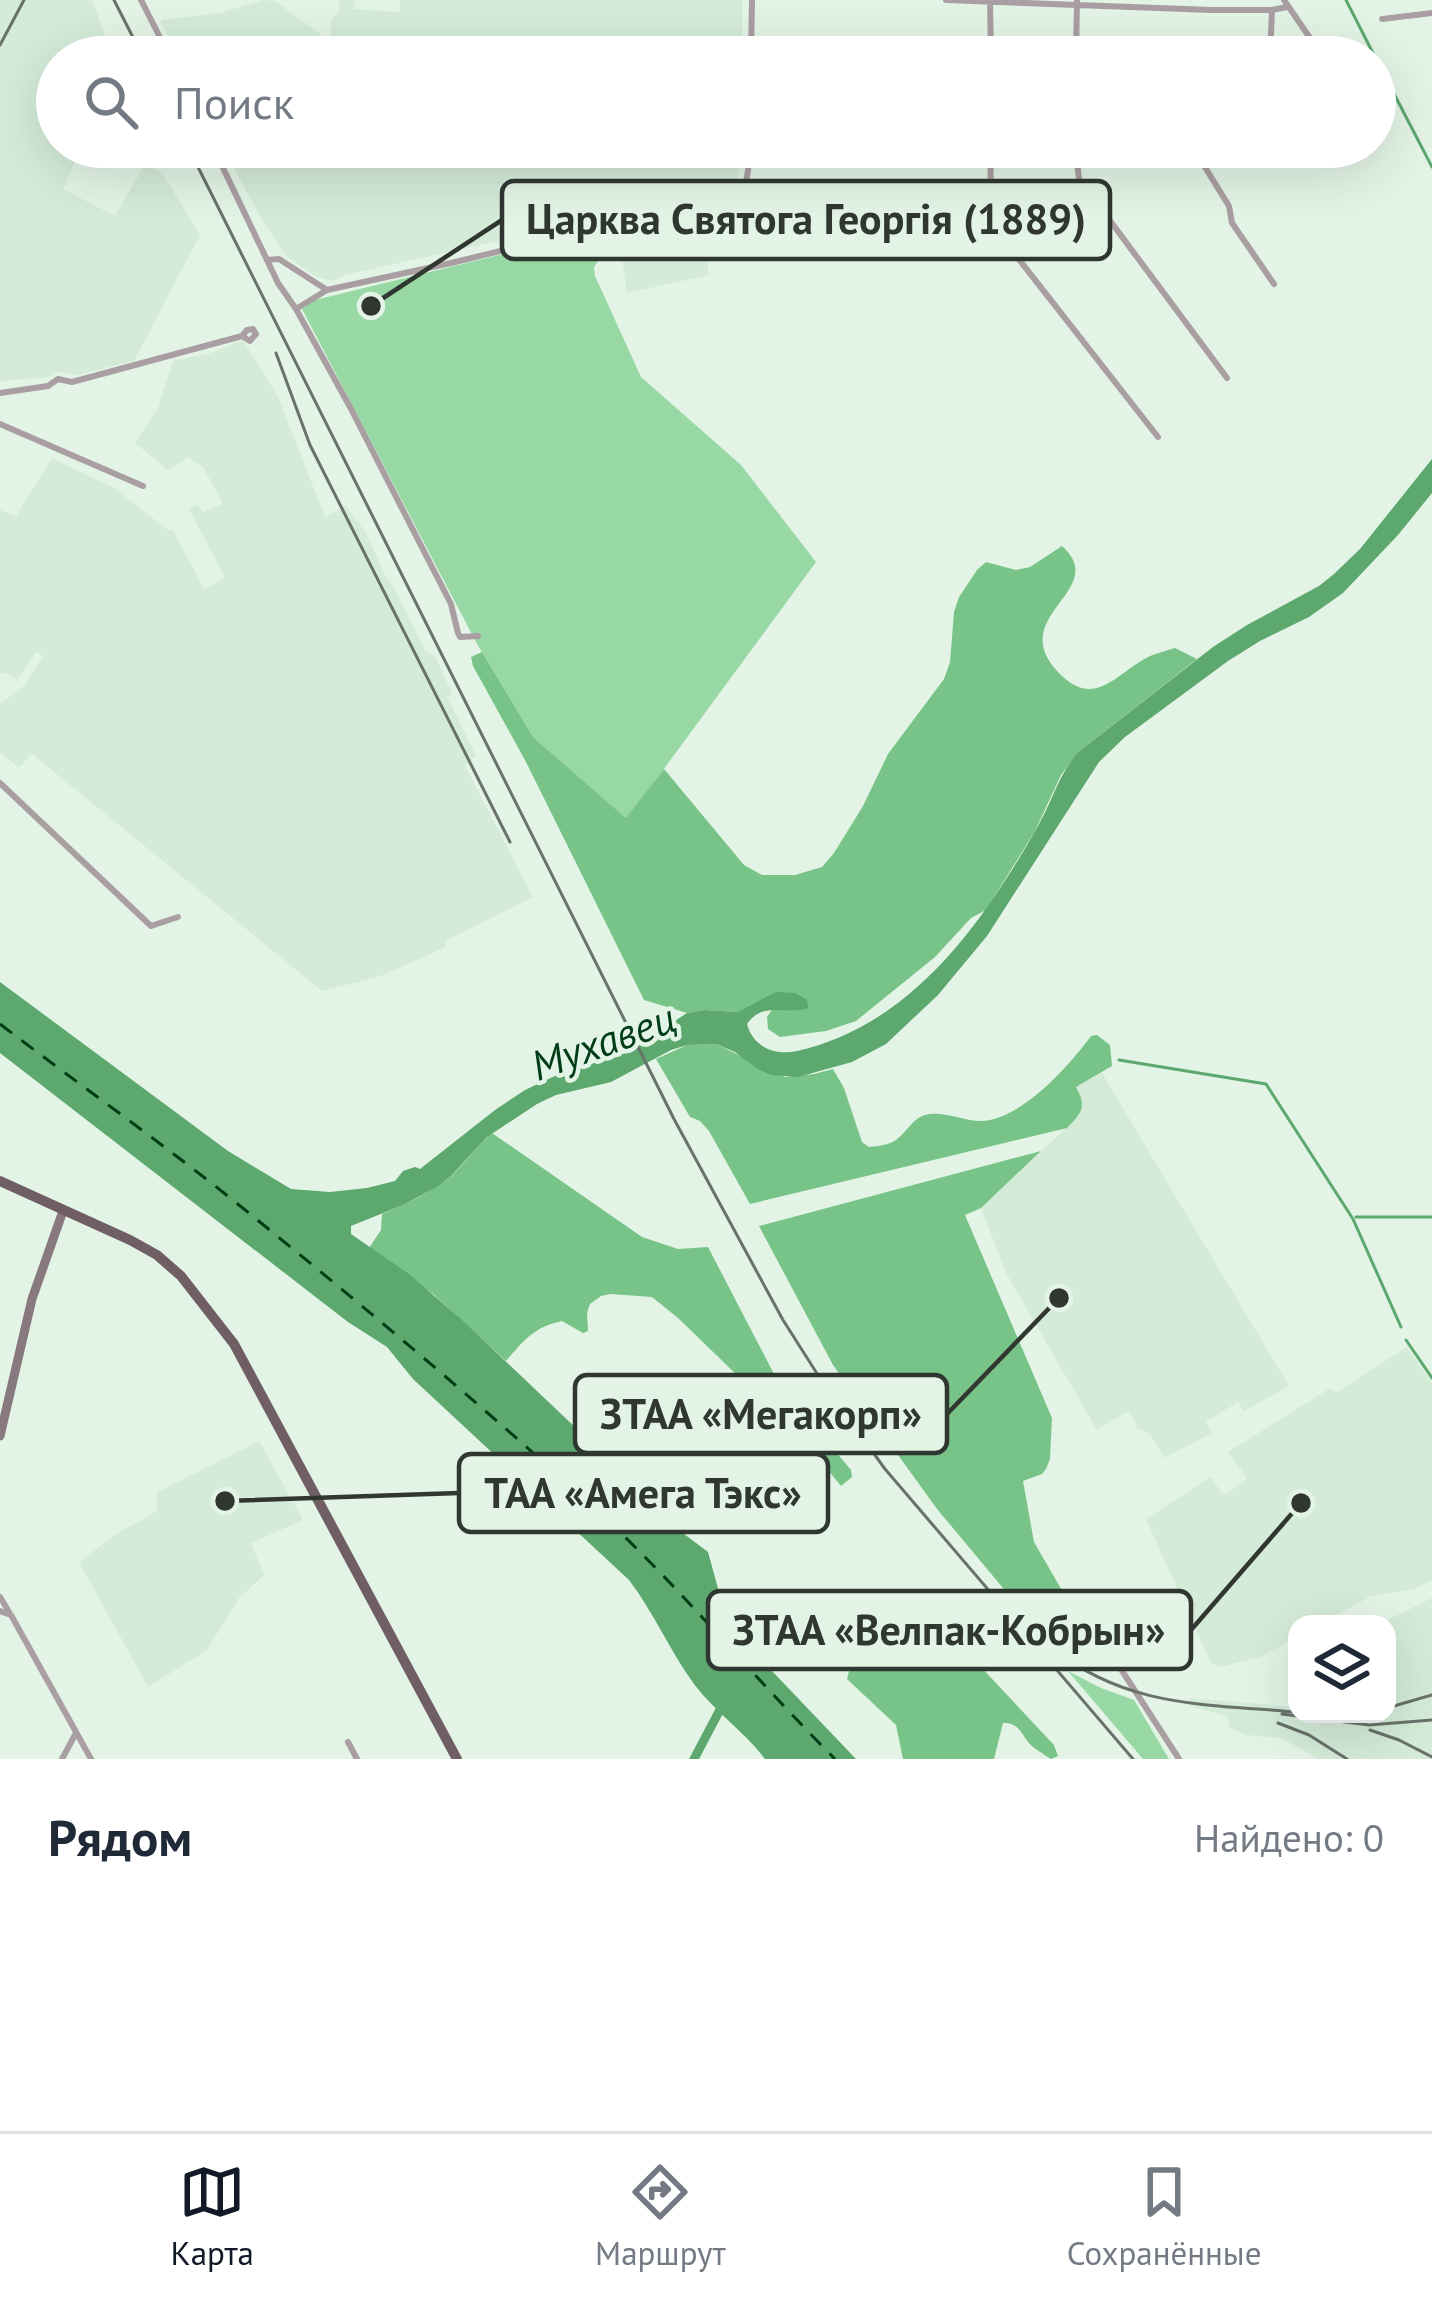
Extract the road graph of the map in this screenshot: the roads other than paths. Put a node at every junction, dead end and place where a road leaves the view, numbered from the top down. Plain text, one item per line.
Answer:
1 (141, 0) edge
2 (752, 0) edge
3 (946, 0) edge
4 (990, 0) edge
5 (1077, 3) edge
6 (1286, 3) edge
7 (1271, 10) junction
8 (1432, 13) edge
9 (1382, 19) dead end
10 (159, 36) edge
11 (751, 36) edge
12 (991, 36) edge
13 (1076, 36) edge
14 (1270, 36) edge
15 (1309, 36) edge
16 (223, 168) edge
17 (748, 168) edge
18 (991, 168) edge
19 (1078, 168) edge
20 (1205, 168) edge
21 (267, 260) junction
22 (1274, 284) dead end
23 (327, 290) junction
24 (296, 309) junction
25 (242, 336) dead end
26 (1227, 378) dead end
27 (0, 393) edge
28 (0, 424) edge
29 (1158, 437) dead end
30 (143, 486) dead end
31 (478, 636) dead end
32 (0, 783) edge
33 (178, 917) dead end
34 (0, 1181) edge
35 (63, 1211) junction
36 (2, 1419) edge
37 (0, 1436) edge
38 (0, 1597) edge
39 (0, 1611) edge
40 (11, 1615) junction
41 (1097, 1632) dead end
42 (76, 1733) junction
43 (348, 1742) dead end
44 (454, 1757) edge
45 (62, 1759) edge
46 (91, 1759) edge
47 (357, 1759) edge
48 (1179, 1759) edge

1 - 10 street
2 - 11 street
3 - 4 street
4 - 5 street
4 - 12 street
5 - 7 street
5 - 13 street
6 - 7 street
6 - 15 street
7 - 14 street
8 - 9 street
16 - 21 street
17 - 23 street
18 - 29 street
19 - 26 street
20 - 22 street
21 - 23 street
21 - 24 street
23 - 24 street
24 - 31 street
25 - 27 street
28 - 30 street
32 - 33 street
34 - 35 main road
35 - 36 main road
35 - 44 main road
36 - 37 main road
38 - 40 street
39 - 40 street
40 - 42 street
41 - 48 street
42 - 45 street
42 - 46 street
43 - 47 street

